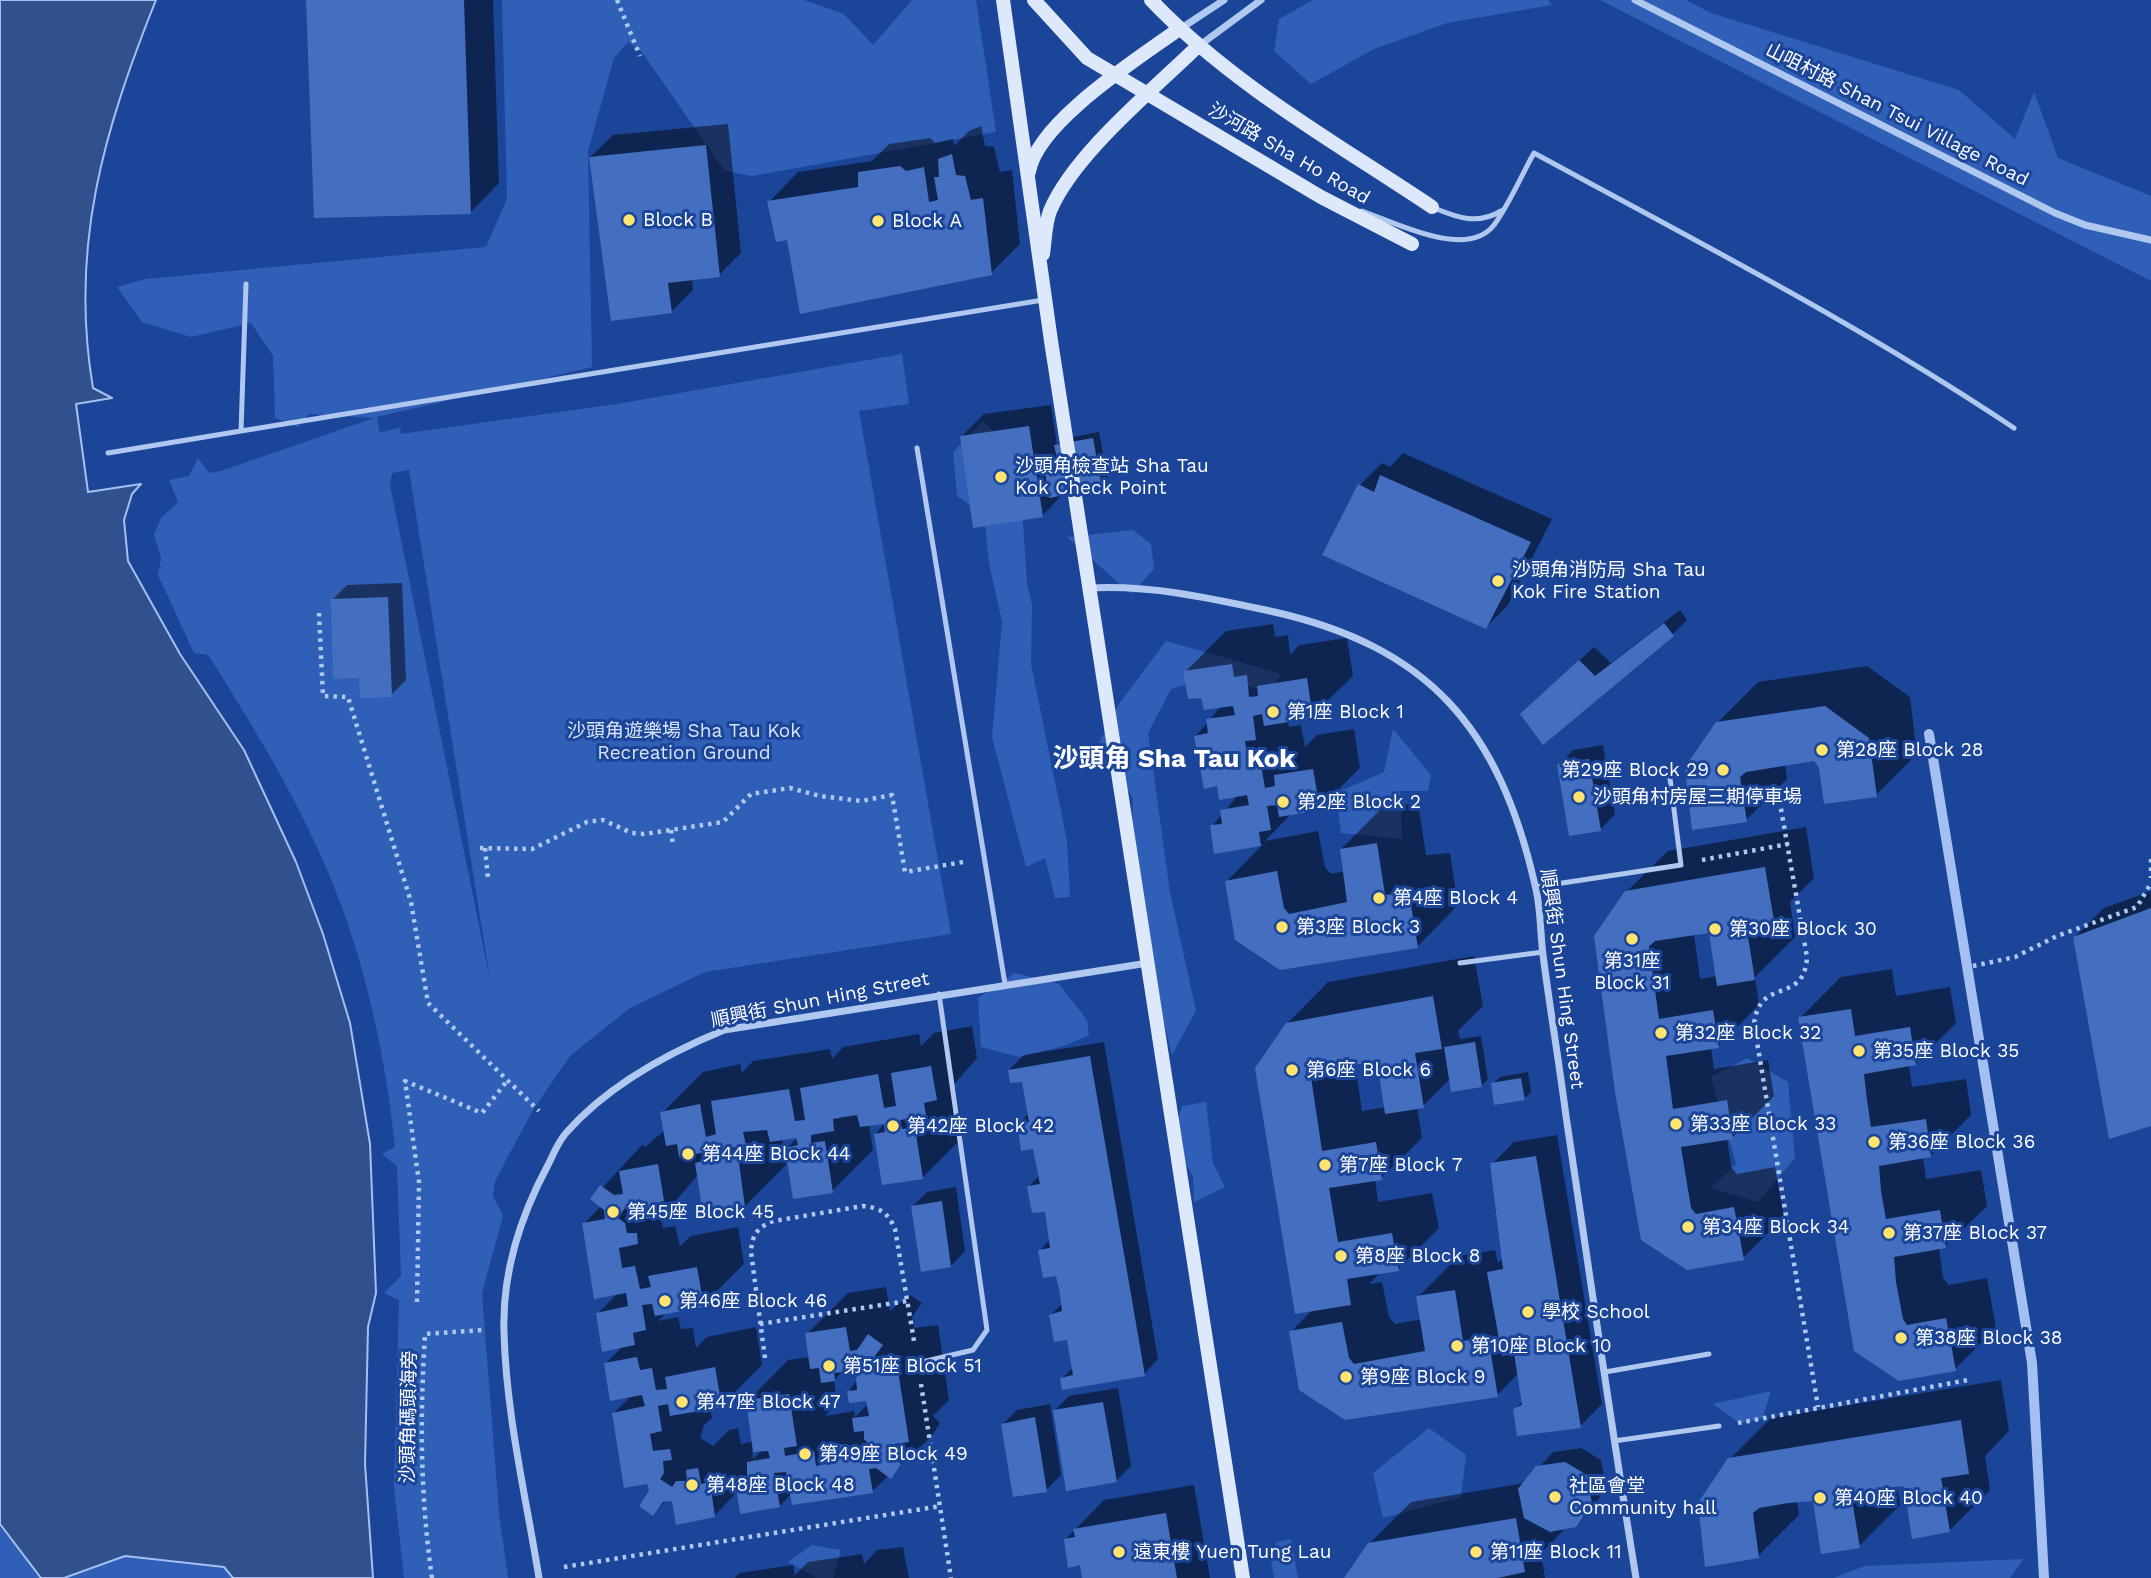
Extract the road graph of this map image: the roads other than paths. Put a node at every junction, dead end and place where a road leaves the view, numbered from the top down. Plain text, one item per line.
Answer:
1 (1003, 0) edge
2 (1034, 0) edge
3 (1151, 0) edge
4 (1224, 0) edge
5 (1261, 0) edge
6 (1635, 0) edge
7 (1179, 29) junction
8 (1198, 46) junction
9 (1114, 76) junction
10 (1148, 94) junction
11 (1321, 197) junction
12 (1030, 198) junction
13 (1432, 207) joint
14 (1503, 210) junction
15 (2151, 240) edge
16 (1412, 244) dead end
17 (1041, 270) junction
18 (246, 284) dead end
19 (1046, 300) junction
20 (2014, 428) dead end
21 (241, 430) junction
22 (917, 448) dead end
23 (107, 453) dead end
24 (1090, 588) junction
25 (1669, 770) dead end
26 (1536, 887) junction
27 (1543, 952) junction
28 (1150, 963) junction
29 (1460, 963) dead end
30 (1005, 984) junction
31 (939, 994) junction
32 (1709, 1354) dead end
33 (918, 1363) road end
34 (1605, 1372) junction
35 (1719, 1426) road end
36 (1614, 1441) junction
37 (539, 1578) edge
38 (1243, 1578) edge
39 (1636, 1578) edge

1 - 12 street
2 - 9 street, 沙河路 Sha Ho Road
3 - 7 street, 沙河路 Sha Ho Road
4 - 7 street
5 - 8 street
6 - 15 street, 山咀村路 Shan Tsui Village Road
7 - 8 street, 沙河路 Sha Ho Road
7 - 9 street
8 - 10 street
8 - 13 street, 沙河路 Sha Ho Road
9 - 10 street, 沙河路 Sha Ho Road
9 - 12 street
10 - 11 street, 沙河路 Sha Ho Road
10 - 17 street
11 - 14 lane
11 - 16 street, 沙河路 Sha Ho Road
12 - 17 street
13 - 14 lane
14 - 20 lane
17 - 19 street
18 - 21 lane
19 - 21 lane
19 - 24 street
21 - 23 lane
22 - 30 lane
24 - 26 street, 順興街 Shun Hing Street
24 - 28 street
25 - 26 lane
26 - 27 street, 順興街 Shun Hing Street
27 - 29 lane
27 - 34 street, 順興街 Shun Hing Street
28 - 30 street, 順興街 Shun Hing Street
28 - 38 street
30 - 31 street, 順興街 Shun Hing Street
31 - 33 lane
31 - 37 street, 順興街 Shun Hing Street
32 - 34 lane
34 - 36 street, 順興街 Shun Hing Street
35 - 36 lane
36 - 39 street, 順興街 Shun Hing Street

